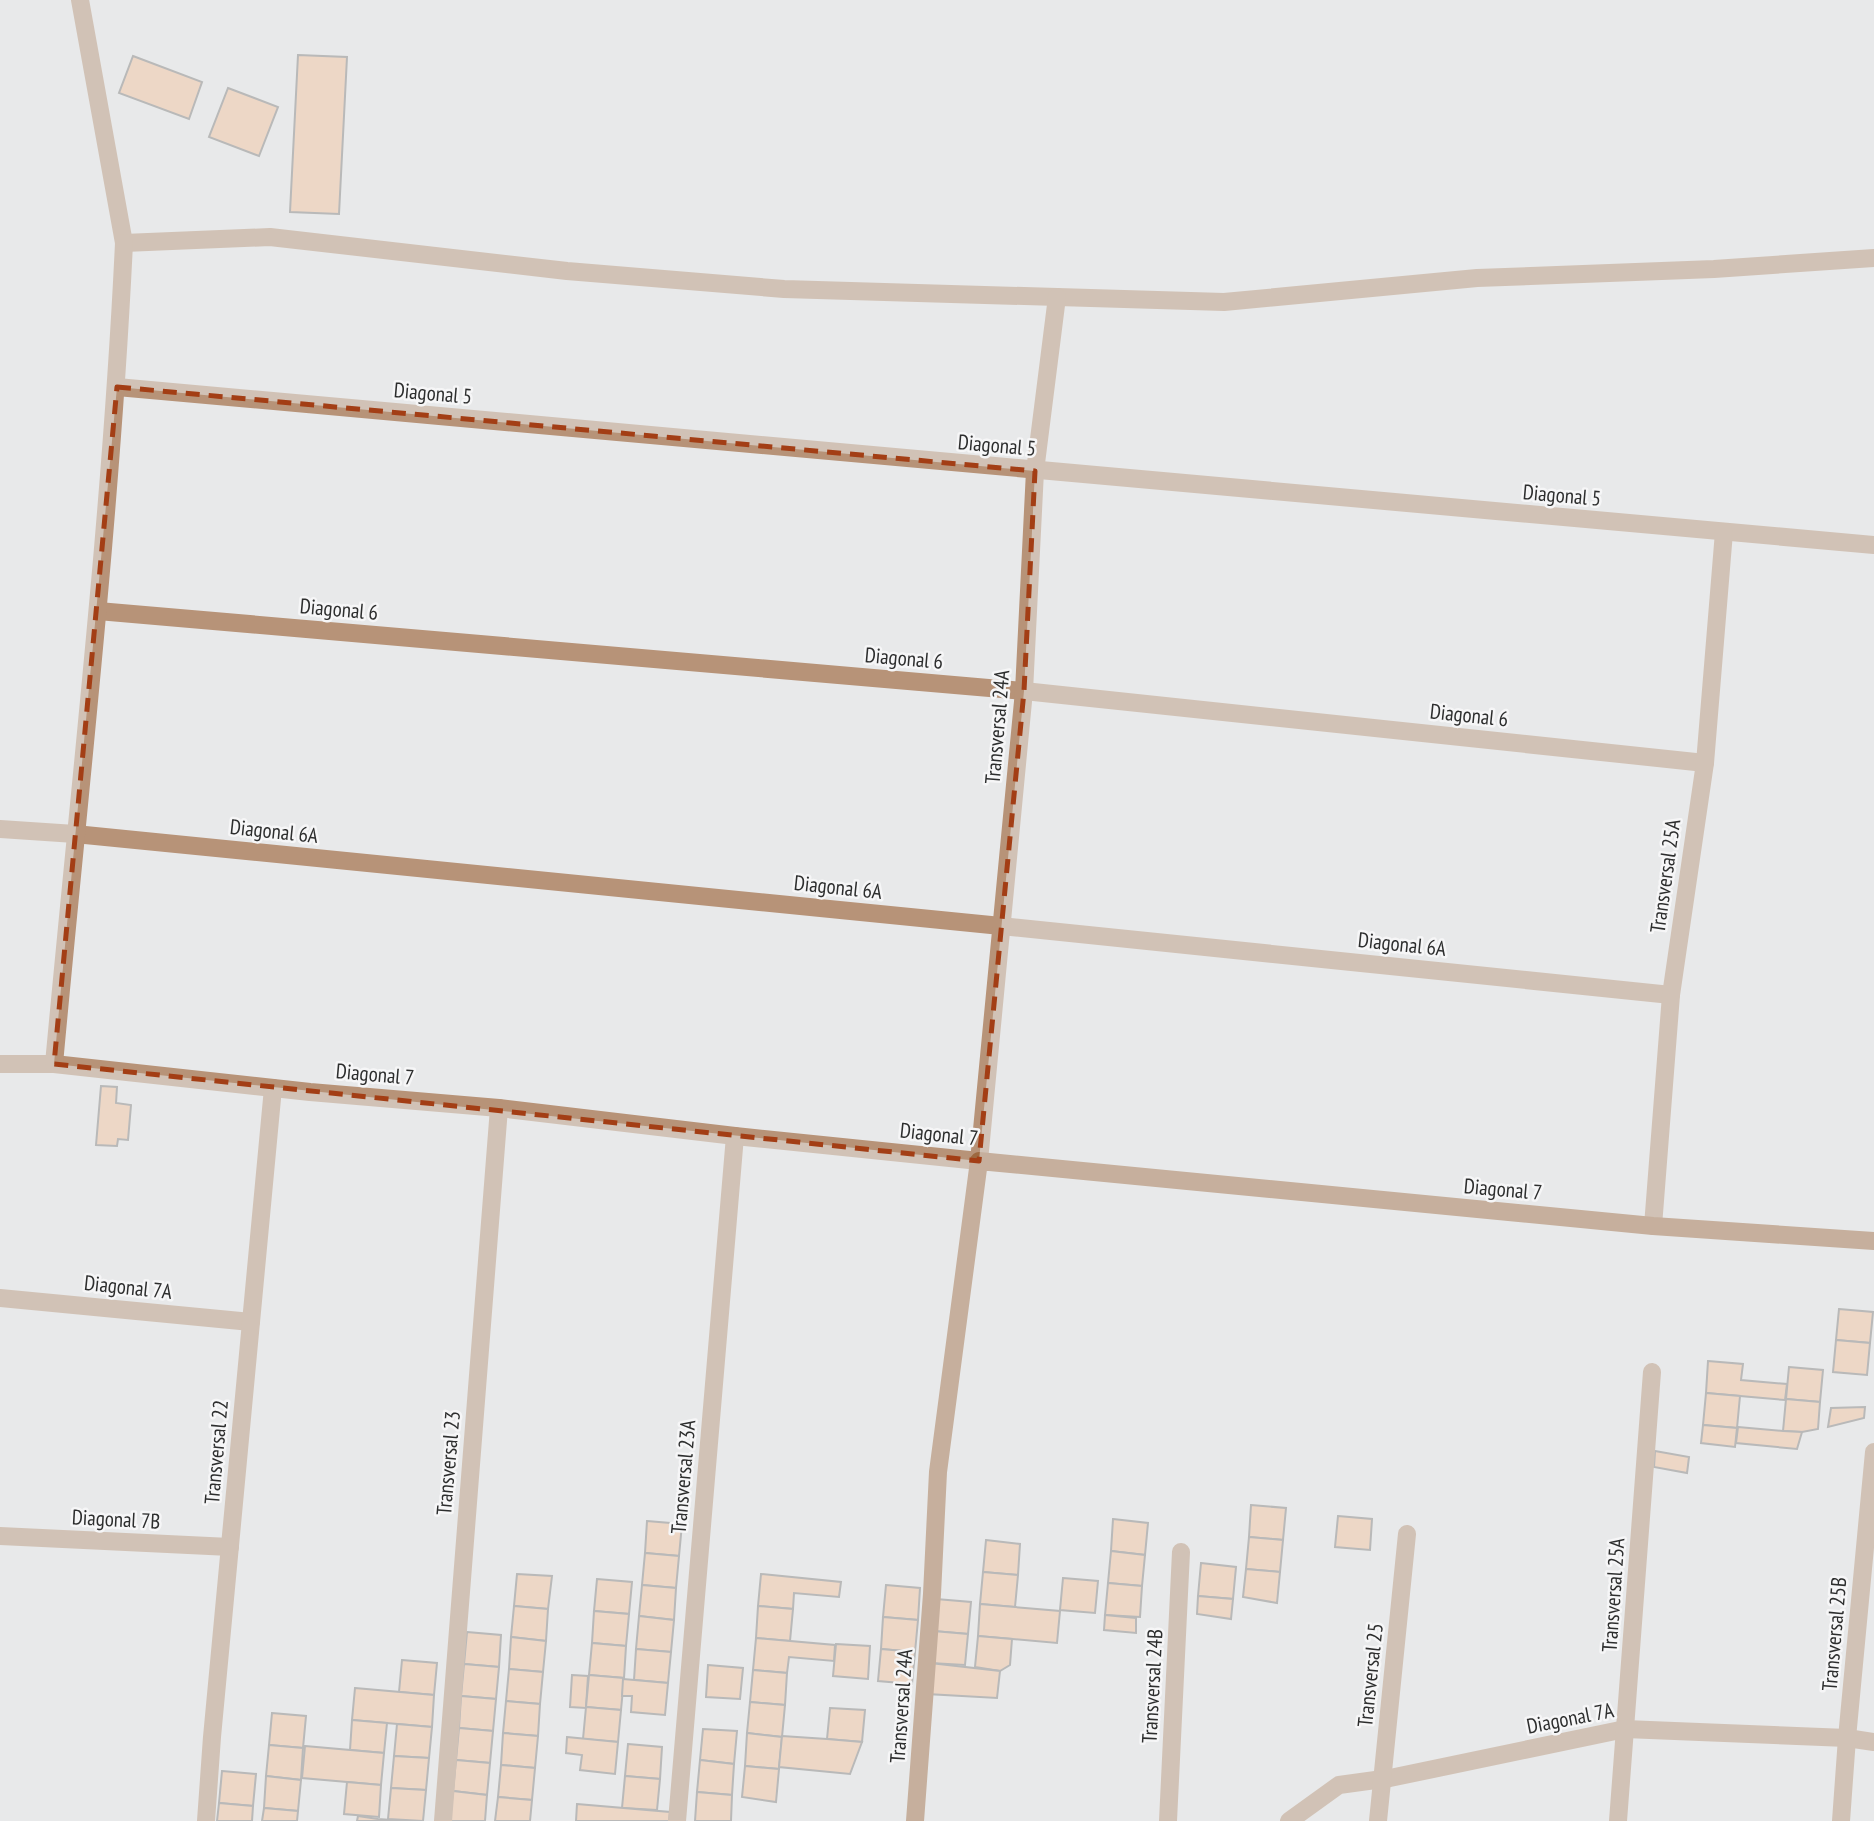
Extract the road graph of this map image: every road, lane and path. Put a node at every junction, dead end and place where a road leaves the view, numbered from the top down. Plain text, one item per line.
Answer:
1 (80, 0) edge
2 (124, 243) junction
3 (1874, 258) edge
4 (1057, 297) junction
5 (117, 387) junction
6 (1035, 471) junction
7 (1724, 532) junction
8 (1874, 545) edge
9 (98, 611) junction
10 (1024, 691) junction
11 (1705, 763) junction
12 (0, 829) edge
13 (75, 834) junction
14 (1001, 926) junction
15 (1671, 995) junction
16 (0, 1064) edge
17 (54, 1064) junction
18 (273, 1088) junction
19 (499, 1108) junction
20 (736, 1136) junction
21 (979, 1161) junction
22 (1653, 1226) junction
23 (1874, 1241) edge
24 (0, 1298) edge
25 (251, 1322) junction
26 (1652, 1372) dead end
27 (1874, 1451) edge
28 (1407, 1534) dead end
29 (0, 1536) edge
30 (230, 1547) junction
31 (1181, 1552) dead end
32 (1625, 1729) junction
33 (1846, 1738) junction
34 (1874, 1742) edge
35 (1382, 1779) junction
36 (206, 1821) edge
37 (443, 1821) edge
38 (677, 1821) edge
39 (915, 1821) edge
40 (1168, 1821) edge
41 (1289, 1821) edge
42 (1378, 1821) edge
43 (1618, 1821) edge
44 (1841, 1821) edge

1 - 2 street
2 - 4 street
2 - 5 street
3 - 4 street
4 - 6 street, Transversal 24A
5 - 6 street, Diagonal 5
5 - 9 street
6 - 7 street, Diagonal 5
6 - 10 street, Transversal 24A
7 - 8 street, Diagonal 5
7 - 11 street, Transversal 25A
9 - 10 street, Diagonal 6
9 - 13 street
10 - 11 street, Diagonal 6
10 - 14 street, Transversal 24A
11 - 15 street, Transversal 25A
12 - 13 street, Diagonal 6A
13 - 14 street, Diagonal 6A
13 - 17 street
14 - 15 street, Diagonal 6A
14 - 21 street, Transversal 24A
15 - 22 street, Transversal 25A
16 - 17 street, Diagonal 7
17 - 18 street, Diagonal 7
18 - 19 street, Diagonal 7
18 - 25 street, Transversal 22
19 - 20 street, Diagonal 7
19 - 37 street, Transversal 23
20 - 21 street, Diagonal 7
20 - 38 street, Transversal 23A
21 - 22 street, Diagonal 7
21 - 39 street, Transversal 24A
22 - 23 street, Diagonal 7
24 - 25 street, Diagonal 7A
25 - 30 street, Transversal 22
26 - 32 street, Transversal 25A
27 - 33 street, Transversal 25B
28 - 35 street, Transversal 25
29 - 30 street, Diagonal 7B
30 - 36 street, Transversal 22
31 - 40 street, Transversal 24B
32 - 33 street, Diagonal 7A
32 - 35 street, Diagonal 7A
32 - 43 street, Transversal 25A
33 - 34 street, Diagonal 7A
33 - 44 street, Transversal 25B
35 - 41 street, Diagonal 7A
35 - 42 street, Transversal 25

